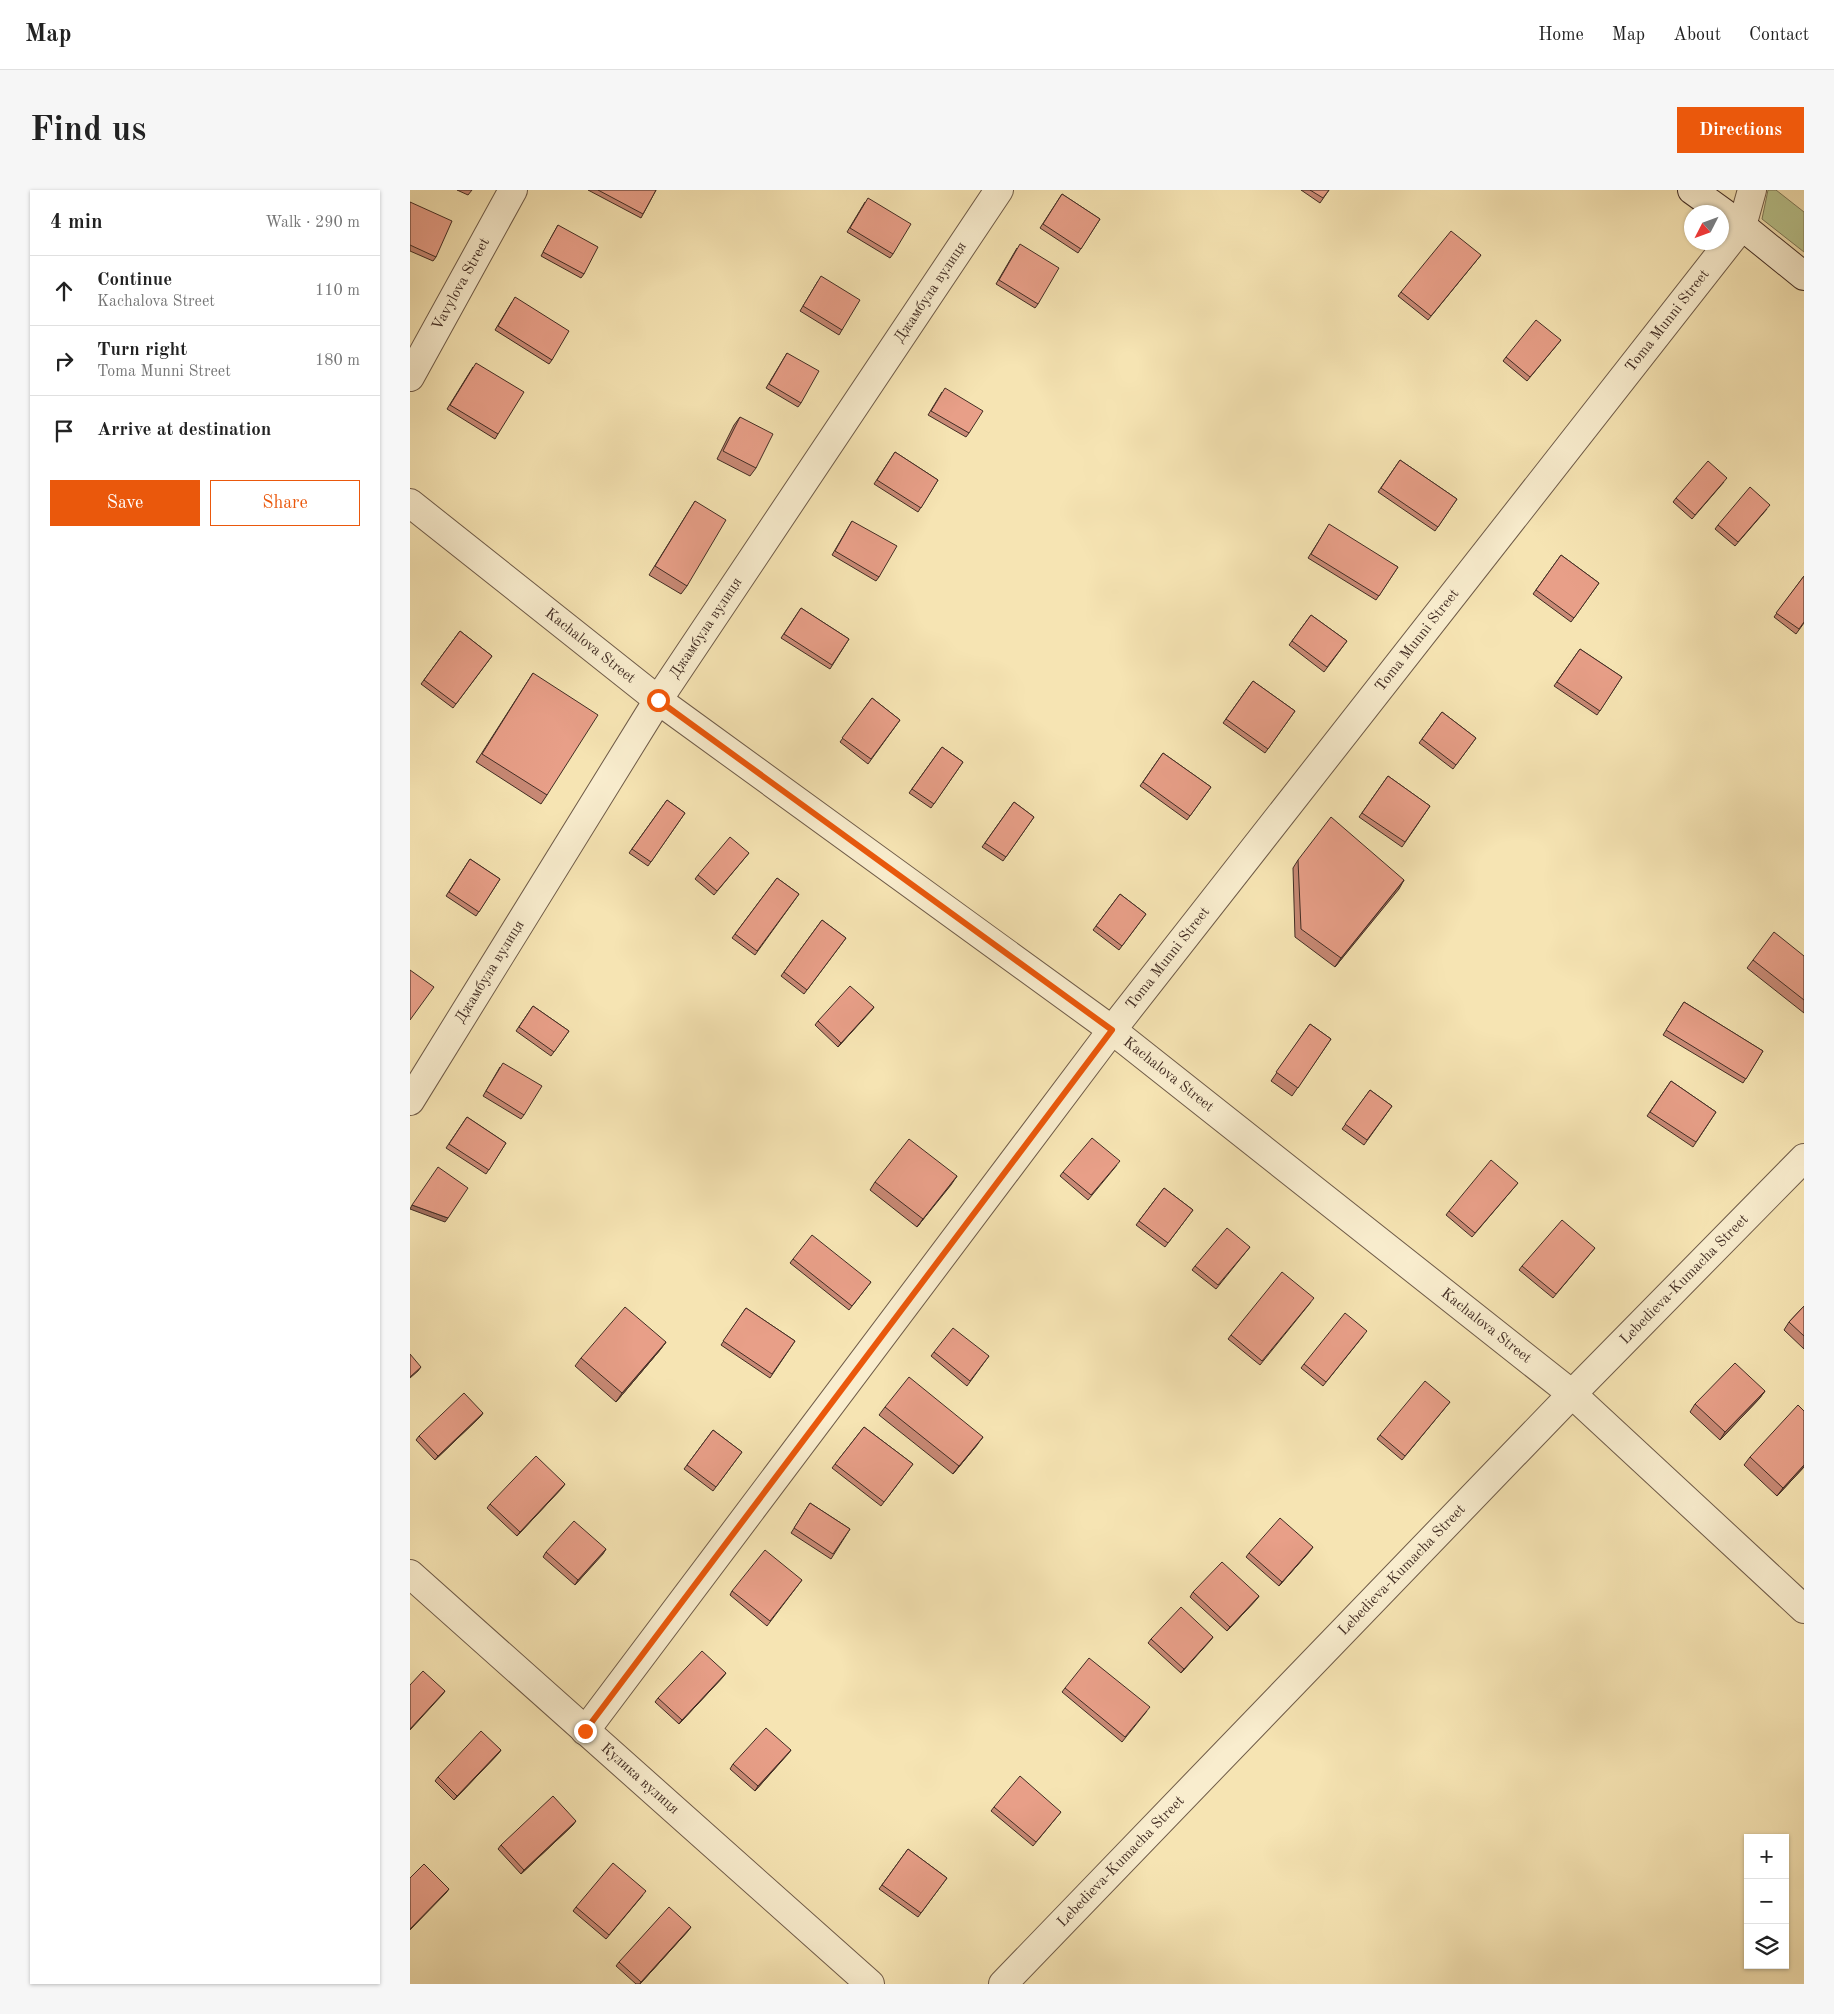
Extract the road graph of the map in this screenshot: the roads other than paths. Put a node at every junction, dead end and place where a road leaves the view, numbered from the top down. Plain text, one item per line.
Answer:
1 (513, 190) edge
2 (1000, 190) edge
3 (1692, 190) edge
4 (1752, 190) edge
5 (1742, 226) junction
6 (1804, 276) edge
7 (410, 376) edge
8 (410, 503) edge
9 (658, 700) junction
10 (1112, 1030) junction
11 (412, 1091) edge
12 (1804, 1158) edge
13 (1572, 1394) junction
14 (410, 1574) edge
15 (1804, 1609) edge
16 (585, 1731) junction
17 (870, 1984) edge
18 (1003, 1984) edge

1 - 7 street, Vavylova Street
2 - 9 street, Джамбула вулиця
3 - 5 street
4 - 5 street, Toma Munni Street
5 - 6 street
5 - 10 street, Toma Munni Street
8 - 9 street, Kachalova Street
9 - 10 street, Kachalova Street
9 - 11 street, Джамбула вулиця
10 - 13 street, Kachalova Street
10 - 16 street, Toma Munni Street
12 - 13 street, Lebedieva-Kumacha Street
13 - 15 street, Kachalova Street
13 - 18 street, Lebedieva-Kumacha Street
14 - 16 street, Кулика вулиця
16 - 17 street, Кулика вулиця

